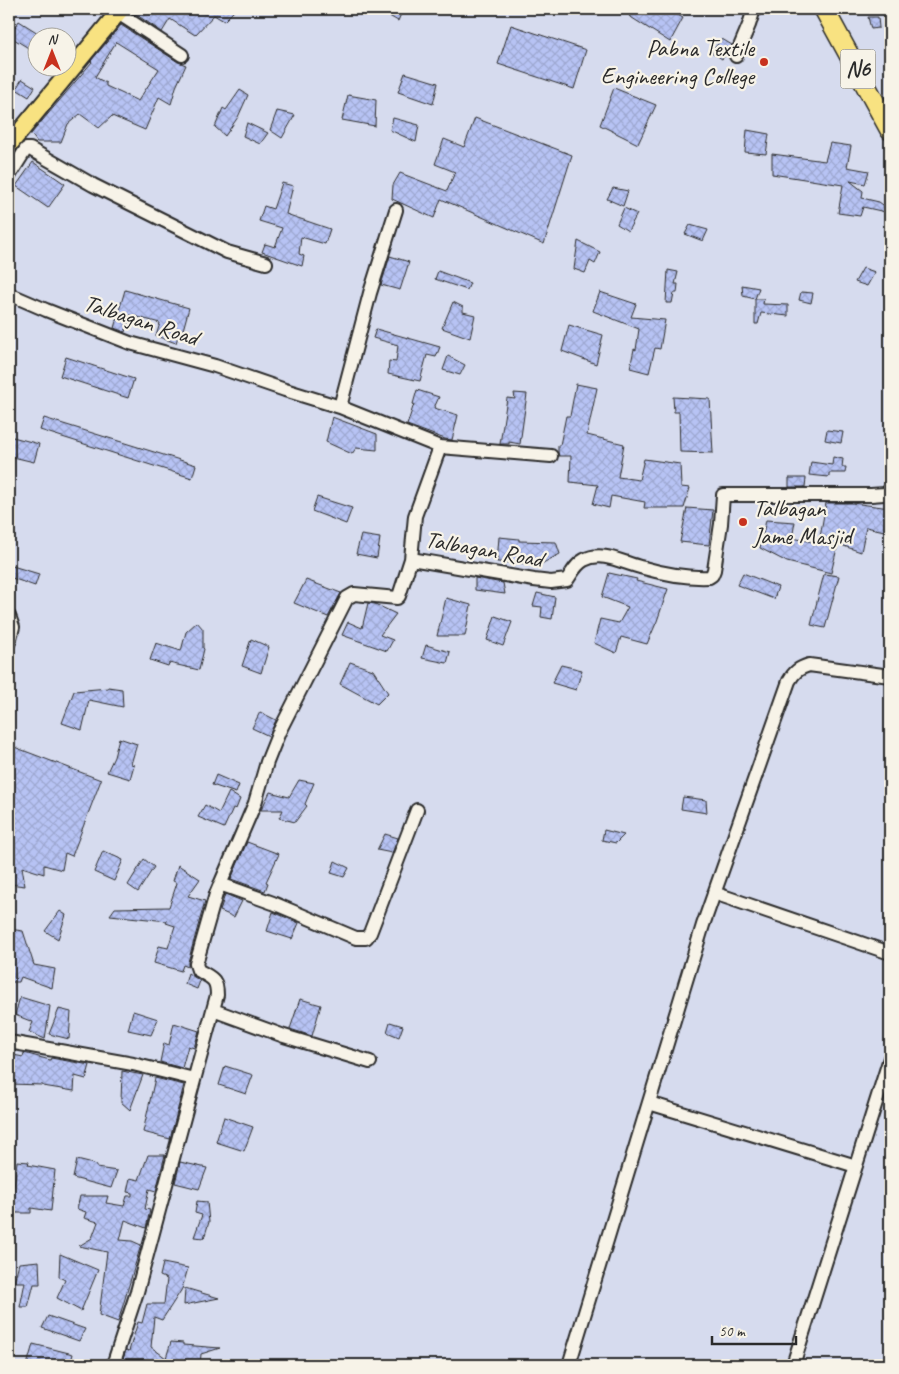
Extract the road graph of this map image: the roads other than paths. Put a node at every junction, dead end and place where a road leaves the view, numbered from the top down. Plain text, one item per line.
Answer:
1 (754, 9) edge
2 (824, 9) edge
3 (117, 10) edge
4 (182, 55) dead end
5 (736, 56) dead end
6 (890, 130) edge
7 (9, 145) edge
8 (9, 176) edge
9 (396, 210) dead end
10 (266, 263) dead end
11 (9, 294) edge
12 (340, 407) junction
13 (440, 447) junction
14 (551, 456) dead end
15 (890, 491) edge
16 (411, 559) junction
17 (9, 616) edge
18 (9, 642) edge
19 (890, 676) edge
20 (417, 810) dead end
21 (220, 884) junction
22 (714, 893) junction
23 (890, 954) edge
24 (213, 1010) junction
25 (9, 1042) edge
26 (890, 1058) edge
27 (370, 1062) dead end
28 (194, 1079) junction
29 (649, 1104) junction
30 (856, 1166) junction
31 (113, 1365) edge
32 (570, 1365) edge
33 (792, 1365) edge

1 - 5 street
2 - 6 highway, N6
3 - 4 street
3 - 7 main road
8 - 10 street
9 - 12 street
11 - 12 street, Talbagan Road
12 - 13 street, Talbagan Road
13 - 14 street
13 - 16 street, Talbagan Road
15 - 16 street, Talbagan Road
16 - 21 street
17 - 18 street
19 - 22 street
20 - 21 street
21 - 24 street
22 - 23 street
22 - 29 street
24 - 27 street
24 - 28 street
25 - 28 street
26 - 30 street
28 - 31 street
29 - 30 street
29 - 32 street
30 - 33 street

